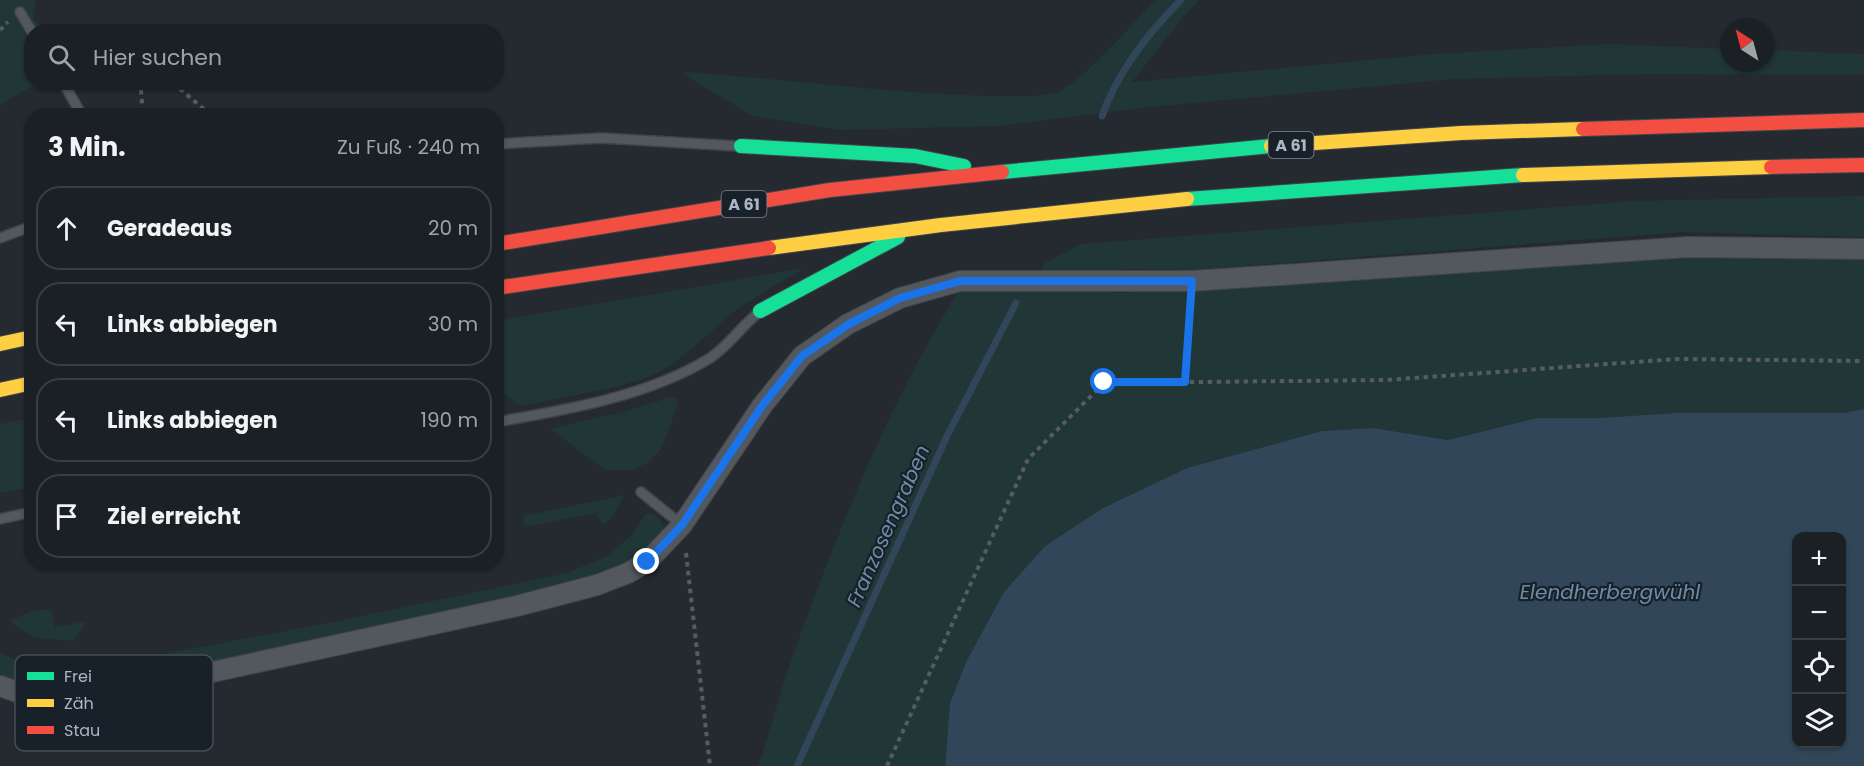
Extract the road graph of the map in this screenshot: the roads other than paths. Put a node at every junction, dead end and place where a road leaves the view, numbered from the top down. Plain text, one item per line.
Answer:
1 (20, 12) dead end
2 (27, 24) edge
3 (68, 90) edge
4 (79, 108) edge
5 (1864, 120) edge
6 (504, 144) edge
7 (741, 146) joint
8 (1864, 165) edge
9 (993, 172) junction
10 (915, 227) junction
11 (24, 229) edge
12 (0, 238) edge
13 (504, 243) edge
14 (1864, 249) edge
15 (504, 287) edge
16 (760, 311) joint
17 (24, 339) edge
18 (0, 344) edge
19 (24, 385) edge
20 (0, 390) edge
21 (504, 421) edge
22 (641, 492) dead end
23 (24, 514) edge
24 (0, 519) edge
25 (682, 525) junction
26 (213, 672) edge
27 (0, 686) edge
28 (15, 691) edge

1 - 2 lane
3 - 4 lane
5 - 9 highway, A 61
6 - 7 lane
7 - 9 highway
8 - 10 highway
9 - 13 highway, A 61
10 - 15 highway
10 - 16 highway
11 - 12 lane
14 - 25 street
16 - 21 lane
17 - 18 highway
19 - 20 highway
22 - 25 lane
23 - 24 lane
25 - 26 street
27 - 28 street

